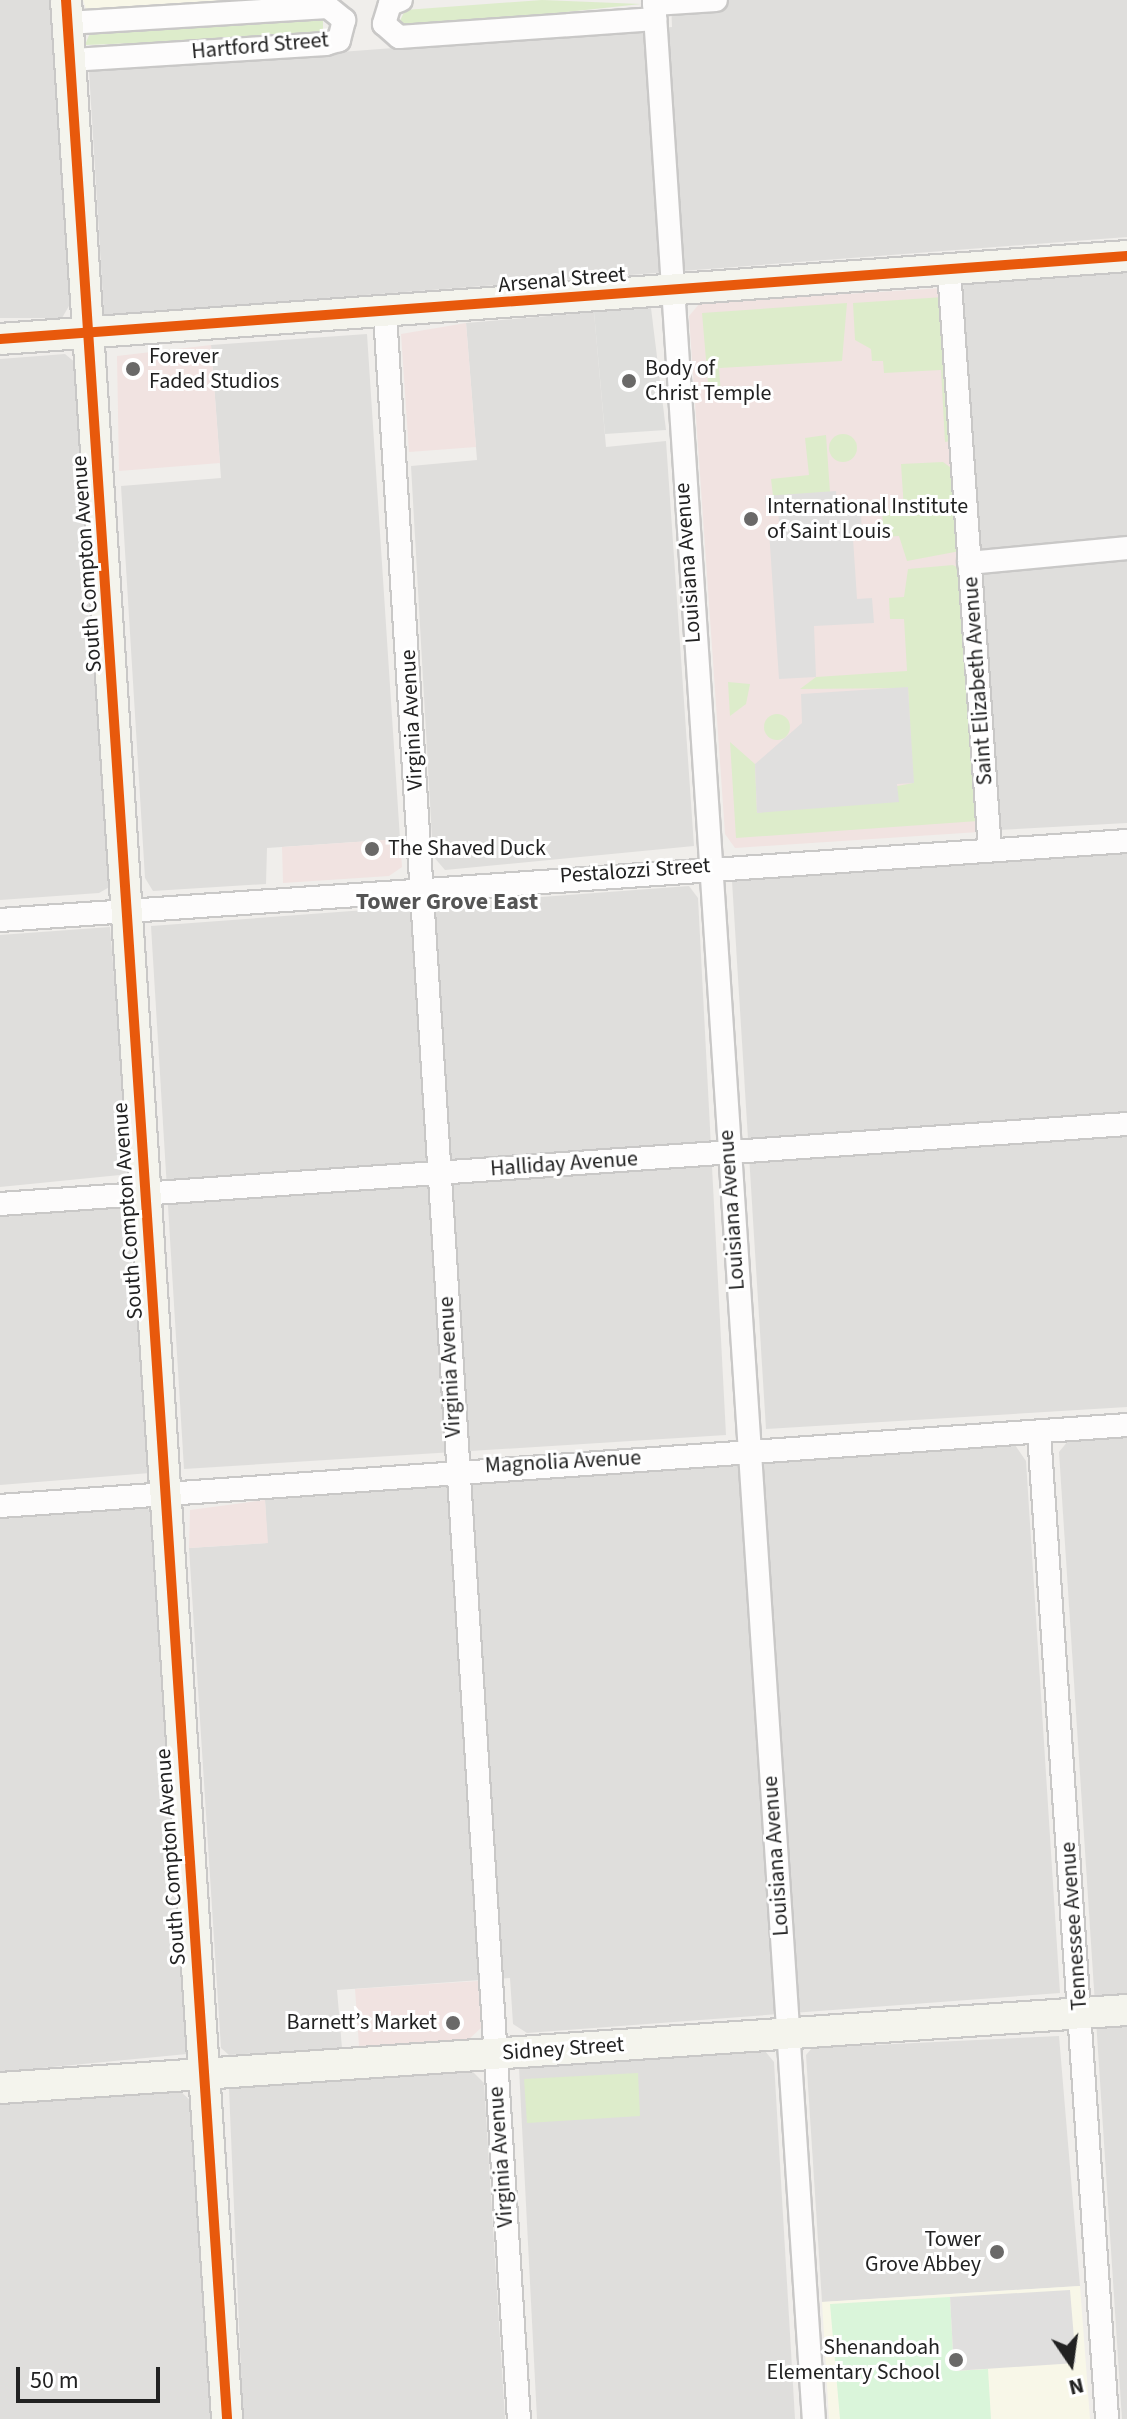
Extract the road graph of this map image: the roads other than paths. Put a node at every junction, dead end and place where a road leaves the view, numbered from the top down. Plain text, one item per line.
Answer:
1 (401, 0) edge
2 (716, 0) edge
3 (654, 8) edge
4 (67, 12) edge
5 (69, 60) junction
6 (1127, 256) edge
7 (949, 270) junction
8 (672, 291) junction
9 (385, 314) junction
10 (91, 336) junction
11 (0, 339) edge
12 (1127, 548) edge
13 (969, 563) junction
14 (1127, 841) edge
15 (990, 851) junction
16 (709, 866) junction
17 (421, 885) junction
18 (129, 910) junction
19 (0, 920) edge
20 (1127, 1124) edge
21 (728, 1152) junction
22 (439, 1173) junction
23 (148, 1193) junction
24 (0, 1204) edge
25 (1127, 1425) edge
26 (1039, 1433) junction
27 (749, 1451) junction
28 (456, 1468) junction
29 (167, 1493) junction
30 (0, 1506) edge
31 (1127, 2010) edge
32 (1080, 2013) junction
33 (788, 2033) junction
34 (494, 2054) junction
35 (205, 2074) junction
36 (0, 2088) edge
37 (227, 2419) edge
38 (519, 2419) edge
39 (814, 2419) edge
40 (1107, 2419) edge

1 - 3 street
2 - 3 street
3 - 8 street, Louisiana Avenue
4 - 5 main road, South Compton Avenue
4 - 5 street, Hartford Street
5 - 10 main road, South Compton Avenue
6 - 7 main road, Arsenal Street
7 - 8 main road, Arsenal Street
7 - 13 street, Saint Elizabeth Avenue
8 - 9 main road, Arsenal Street
8 - 16 street, Louisiana Avenue
9 - 10 main road, Arsenal Street
9 - 17 street, Virginia Avenue
10 - 11 main road, Arsenal Street
10 - 18 main road, South Compton Avenue
12 - 13 street
13 - 15 street, Saint Elizabeth Avenue
14 - 15 street, Pestalozzi Street
15 - 16 street, Pestalozzi Street
16 - 17 street, Pestalozzi Street
16 - 21 street, Louisiana Avenue
17 - 18 street, Pestalozzi Street
17 - 22 street, Virginia Avenue
18 - 19 street, Pestalozzi Street
18 - 23 main road, South Compton Avenue
20 - 21 street, Halliday Avenue
21 - 22 street, Halliday Avenue
21 - 27 street, Louisiana Avenue
22 - 23 street, Halliday Avenue
22 - 28 street, Virginia Avenue
23 - 24 street, Halliday Avenue
23 - 29 main road, South Compton Avenue
25 - 26 street, Magnolia Avenue
26 - 27 street, Magnolia Avenue
26 - 32 street, Tennessee Avenue
27 - 28 street, Magnolia Avenue
27 - 33 street, Louisiana Avenue
28 - 29 street, Magnolia Avenue
28 - 34 street, Virginia Avenue
29 - 30 street, Magnolia Avenue
29 - 35 main road, South Compton Avenue
31 - 32 main road, Sidney Street
32 - 33 main road, Sidney Street
32 - 40 street, Tennessee Avenue
33 - 34 main road, Sidney Street
33 - 39 street, Louisiana Avenue
34 - 35 main road, Sidney Street
34 - 38 street, Virginia Avenue
35 - 36 main road, Sidney Street
35 - 37 main road, South Compton Avenue

